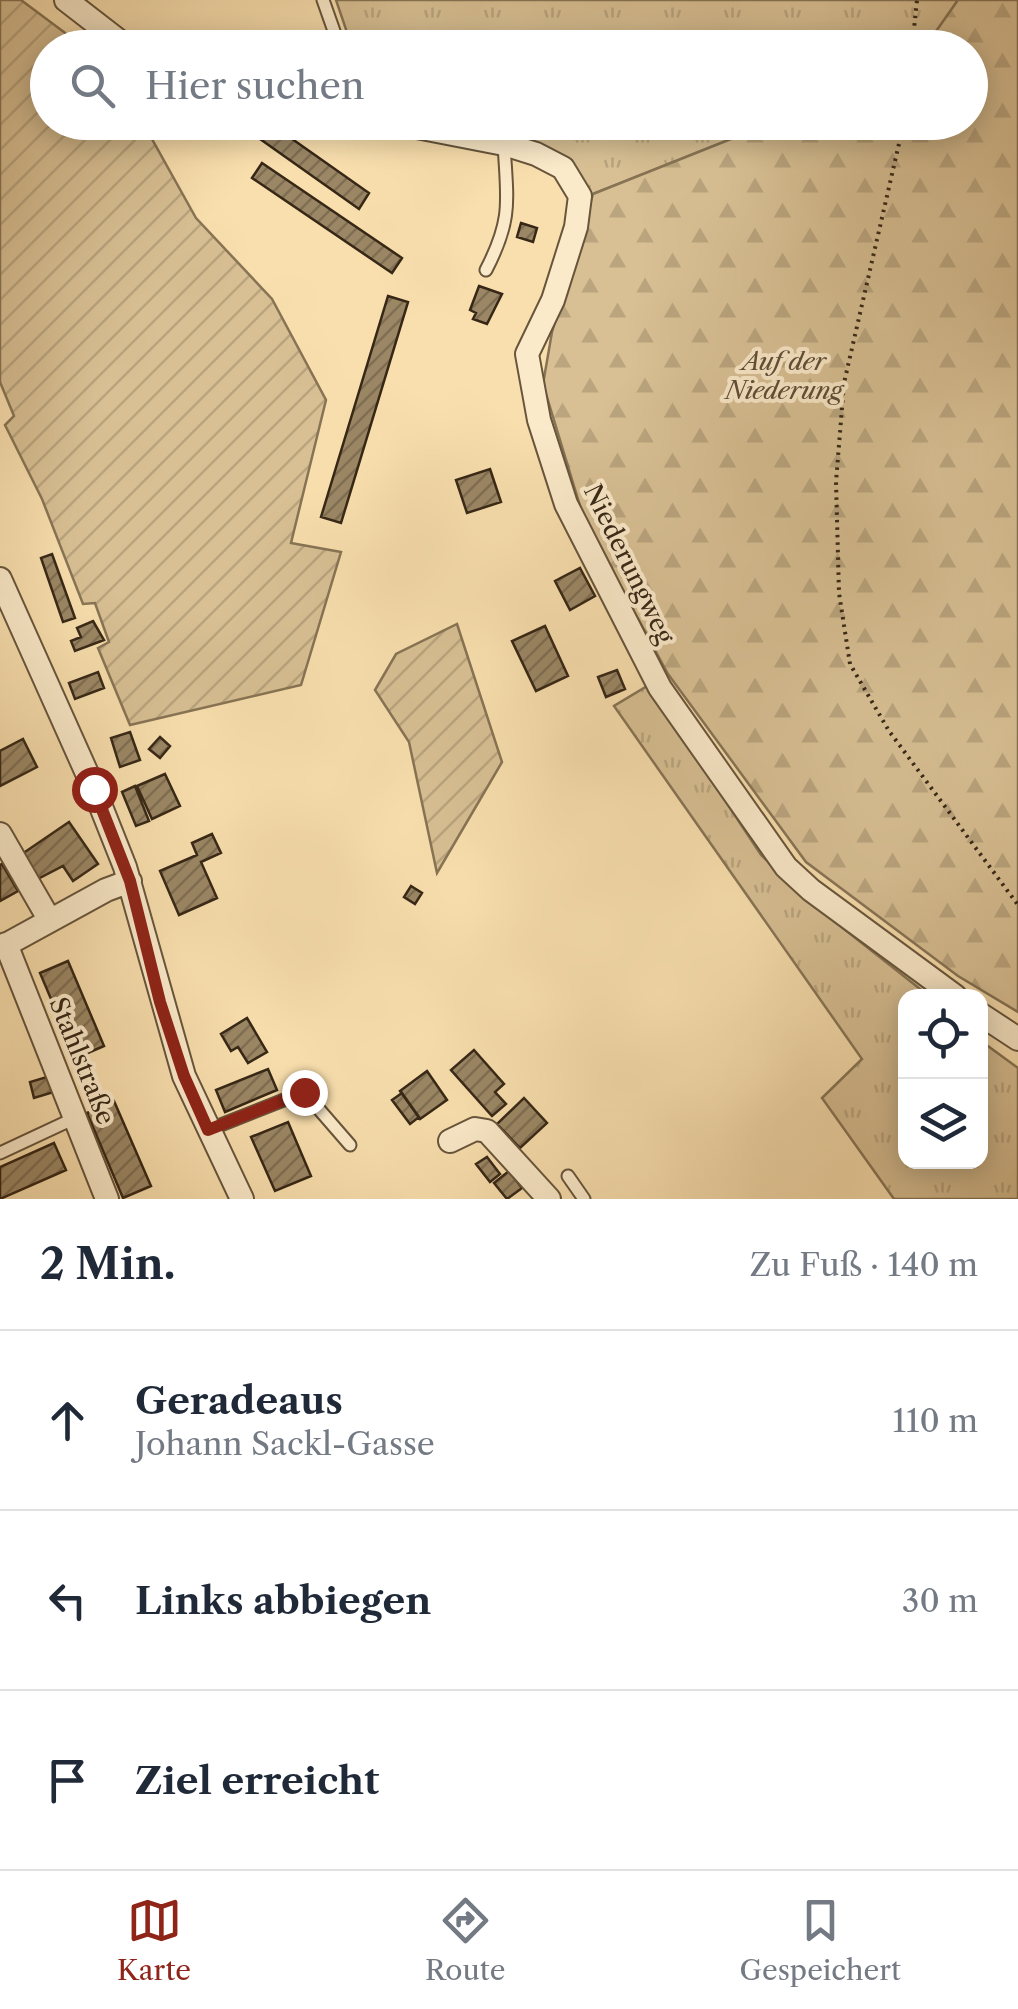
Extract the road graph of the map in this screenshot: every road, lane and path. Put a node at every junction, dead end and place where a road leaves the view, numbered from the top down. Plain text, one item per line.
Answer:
1 (66, 0) edge
2 (323, 0) edge
3 (917, 0) edge
4 (105, 30) edge
5 (334, 30) edge
6 (914, 30) edge
7 (484, 140) edge
8 (900, 140) edge
9 (504, 144) junction
10 (486, 270) dead end
11 (0, 579) edge
12 (0, 834) edge
13 (130, 881) junction
14 (1018, 905) edge
15 (49, 920) junction
16 (3, 946) edge
17 (945, 989) edge
18 (988, 1019) edge
19 (1018, 1039) edge
20 (75, 1118) junction
21 (208, 1130) junction
22 (450, 1141) dead end
23 (350, 1144) dead end
24 (0, 1153) edge
25 (568, 1176) dead end
26 (106, 1199) edge
27 (242, 1199) edge
28 (549, 1199) edge
29 (584, 1199) edge

1 - 4 street
2 - 5 lane
3 - 6 path
7 - 9 street, Niederungweg
8 - 14 path
9 - 10 lane
9 - 17 street, Niederungweg
11 - 13 street
12 - 15 street
13 - 15 street
13 - 21 street
15 - 16 street
16 - 20 street, Stahlstraße
18 - 19 street
20 - 24 lane
20 - 26 street, Stahlstraße
21 - 23 lane
21 - 27 street
22 - 28 street
25 - 29 lane

